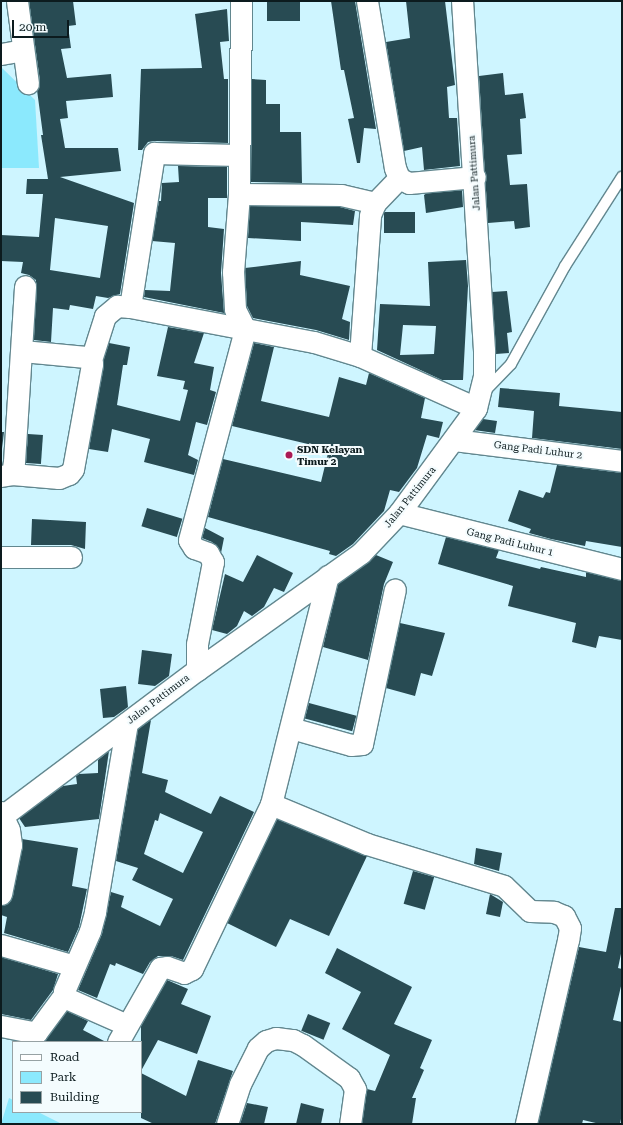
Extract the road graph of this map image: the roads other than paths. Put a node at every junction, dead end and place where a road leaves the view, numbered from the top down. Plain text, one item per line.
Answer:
1 (18, 1) edge
2 (242, 1) edge
3 (367, 1) edge
4 (462, 1) edge
5 (24, 50) junction
6 (1, 54) edge
7 (28, 83) dead end
8 (238, 155) junction
9 (475, 177) junction
10 (622, 177) edge
11 (399, 178) junction
12 (239, 194) junction
13 (375, 203) junction
14 (26, 286) dead end
15 (130, 307) junction
16 (244, 329) junction
17 (22, 351) junction
18 (360, 356) junction
19 (92, 360) junction
20 (479, 402) junction
21 (454, 440) junction
22 (622, 461) edge
23 (6, 475) edge
24 (399, 513) junction
25 (1, 557) edge
26 (72, 557) dead end
27 (622, 569) edge
28 (328, 576) junction
29 (395, 589) dead end
30 (197, 670) junction
31 (126, 723) junction
32 (291, 728) junction
33 (272, 804) junction
34 (2, 815) edge
35 (1, 894) edge
36 (1, 945) edge
37 (74, 966) junction
38 (64, 995) junction
39 (1, 1026) edge
40 (122, 1034) edge
41 (227, 1124) edge
42 (350, 1124) edge
43 (526, 1124) edge

1 - 5 street
2 - 8 street
3 - 11 street
4 - 9 street, Jalan Pattimura
5 - 6 street
5 - 7 street
8 - 12 street
8 - 15 street
9 - 11 street
9 - 20 street, Jalan Pattimura
10 - 20 lane
11 - 13 street
12 - 13 street
12 - 16 street
13 - 18 street
14 - 17 street
15 - 16 street
15 - 19 street
16 - 18 street
16 - 30 street
17 - 19 street
17 - 23 street
18 - 20 street
19 - 23 street
20 - 21 street, Jalan Pattimura
21 - 22 street, Gang Padi Luhur 2
21 - 24 street, Jalan Pattimura
24 - 27 street, Gang Padi Luhur 1
24 - 28 street, Jalan Pattimura
25 - 26 street
28 - 30 street, Jalan Pattimura
28 - 32 street
29 - 32 street
30 - 31 street, Jalan Pattimura
31 - 34 street, Jalan Pattimura
31 - 37 street
32 - 33 street
33 - 40 street
33 - 43 street
34 - 35 street
36 - 37 street
37 - 38 street
38 - 39 street
38 - 40 street
41 - 42 street

